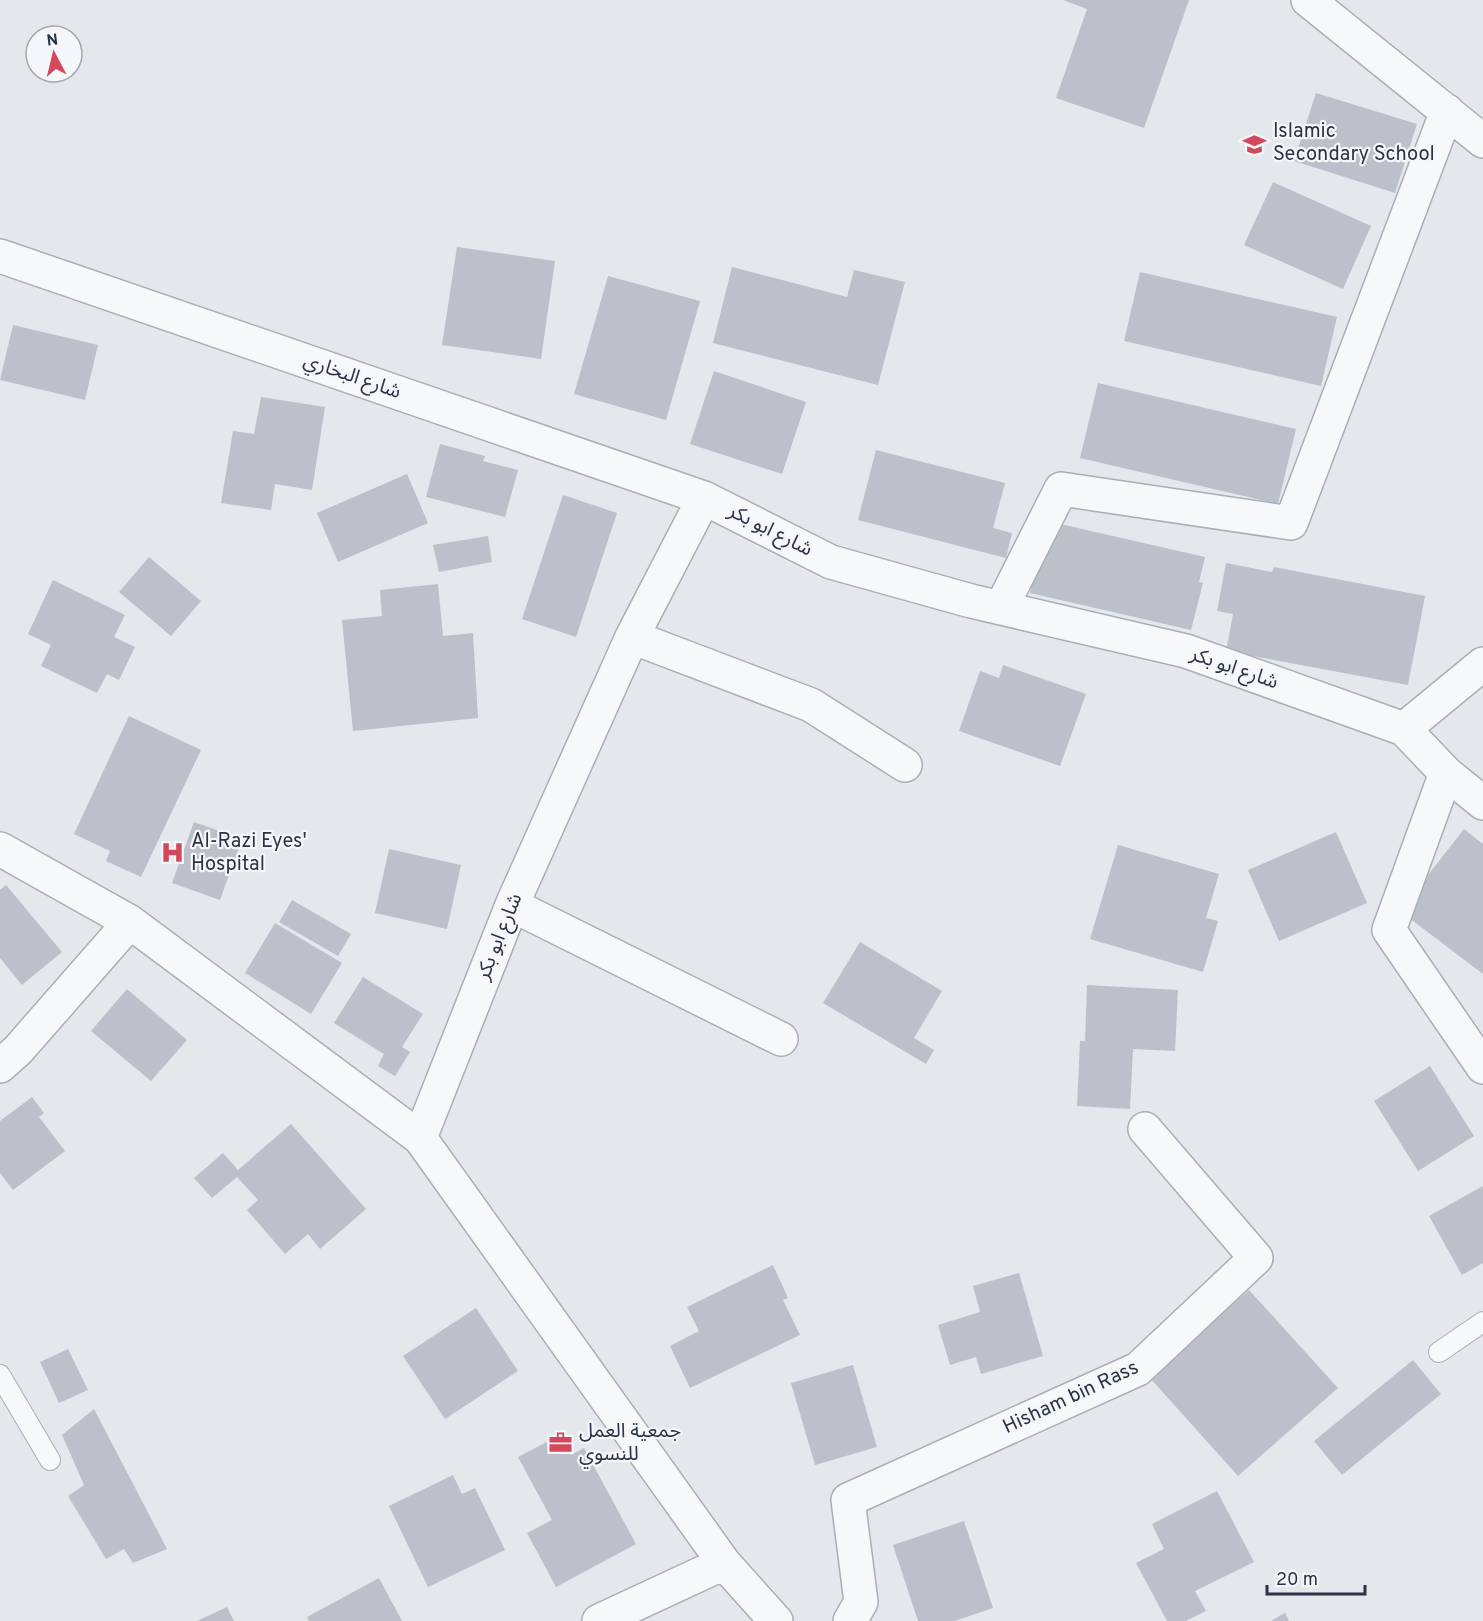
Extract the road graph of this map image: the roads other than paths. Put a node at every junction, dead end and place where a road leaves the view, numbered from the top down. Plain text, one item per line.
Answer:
1 (1308, 0) edge
2 (1447, 111) junction
3 (1483, 141) edge
4 (0, 256) edge
5 (704, 498) junction
6 (1001, 608) junction
7 (632, 637) junction
8 (1483, 664) edge
9 (1404, 729) junction
10 (905, 765) dead end
11 (1446, 773) junction
12 (1483, 803) edge
13 (0, 849) edge
14 (512, 905) junction
15 (130, 922) junction
16 (781, 1040) dead end
17 (0, 1066) edge
18 (1483, 1067) edge
19 (1145, 1129) dead end
20 (420, 1138) junction
21 (1483, 1322) edge
22 (1439, 1352) dead end
23 (0, 1375) edge
24 (50, 1460) dead end
25 (724, 1563) junction
26 (599, 1621) edge
27 (776, 1621) edge
28 (850, 1621) edge

1 - 2 street
2 - 3 street
2 - 6 street
4 - 5 street, شارع البخاري
5 - 6 street, شارع ابو بكر
5 - 7 street, شارع ابو بكر
6 - 9 street, شارع ابو بكر
7 - 10 street
7 - 14 street, شارع ابو بكر
8 - 9 street
9 - 11 street, شارع ابو بكر
11 - 12 street, شارع ابو بكر
11 - 18 street
13 - 15 street
14 - 16 street
14 - 20 street, شارع ابو بكر
15 - 17 street
15 - 20 street
19 - 28 street, Hisham bin Rass
20 - 25 street
21 - 22 lane
23 - 24 lane
25 - 26 street
25 - 27 street

